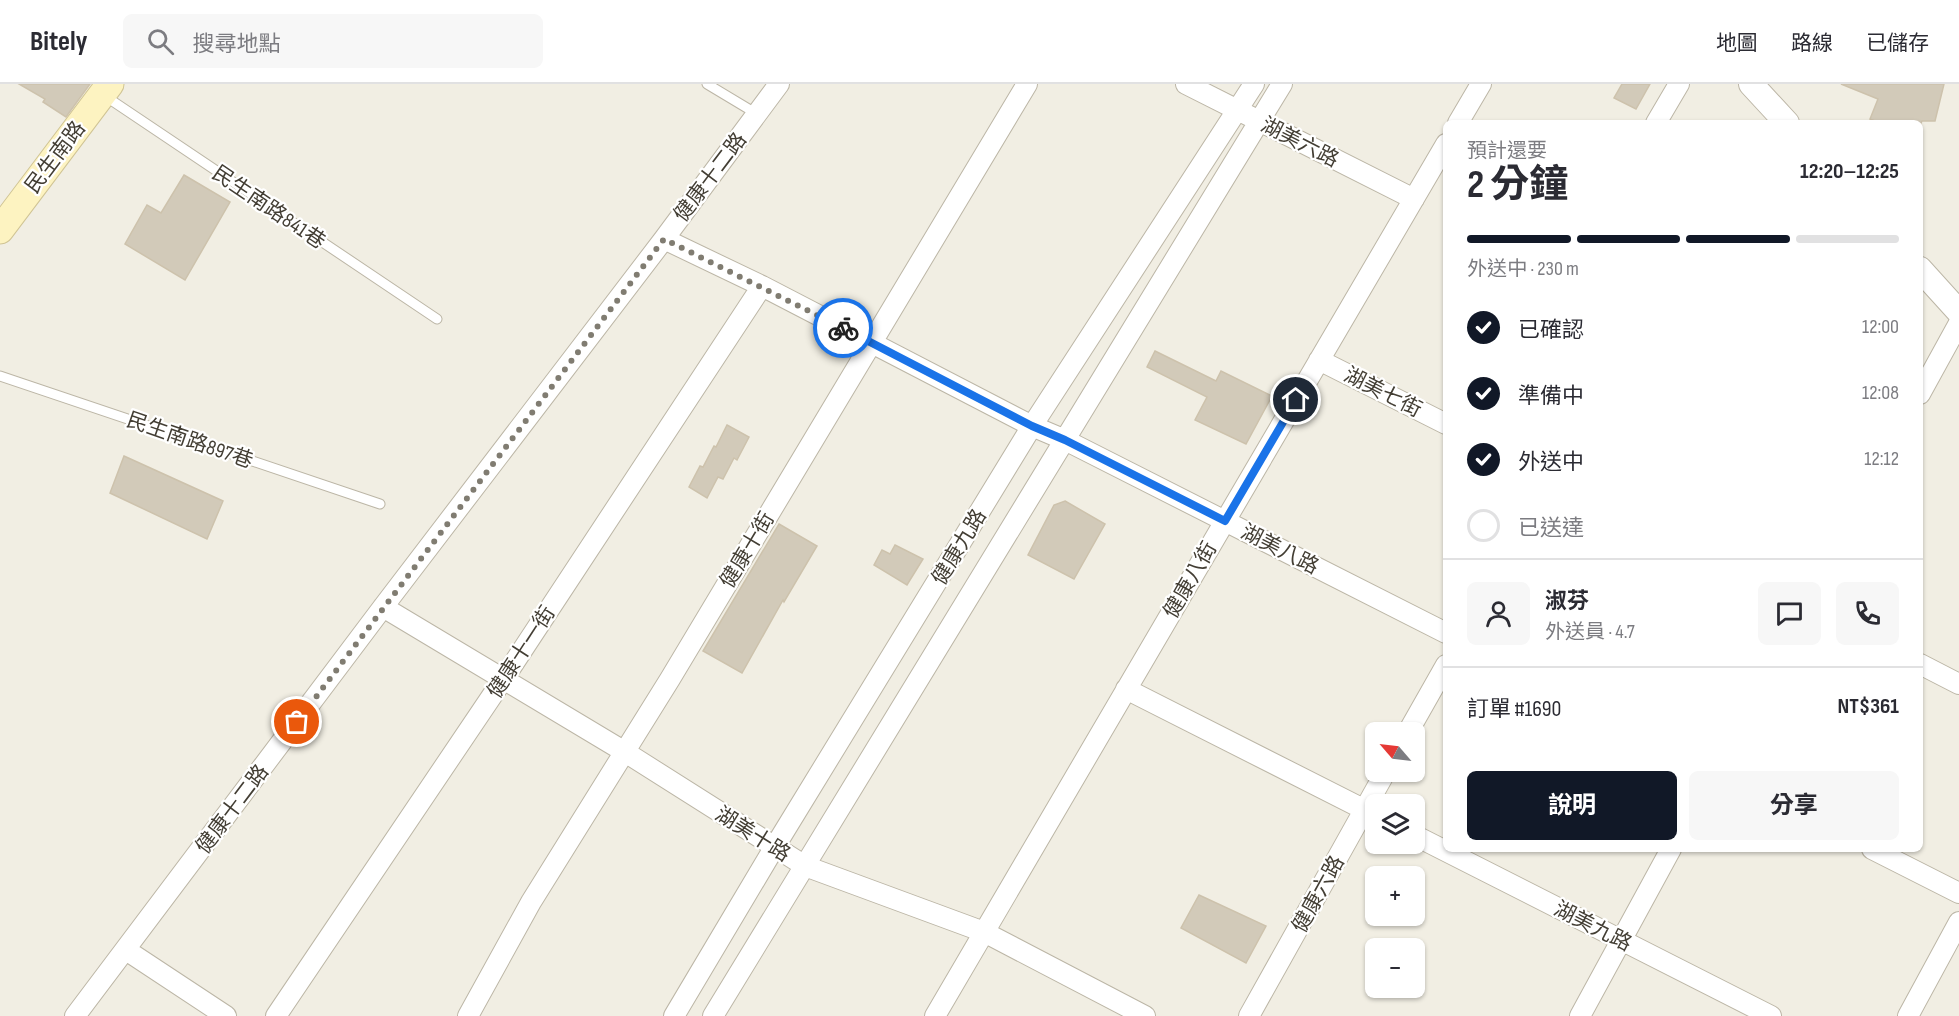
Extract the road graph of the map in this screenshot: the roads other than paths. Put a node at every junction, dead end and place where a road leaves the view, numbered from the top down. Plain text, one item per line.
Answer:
1 (707, 84) edge
2 (779, 84) edge
3 (1027, 84) edge
4 (1186, 84) edge
5 (1254, 84) edge
6 (1282, 84) edge
7 (1481, 84) edge
8 (1679, 84) edge
9 (1751, 84) edge
10 (106, 89) edge
11 (1238, 110) junction
12 (757, 114) junction
13 (1460, 120) edge
14 (1658, 120) edge
15 (1784, 120) edge
16 (1259, 121) junction
17 (1443, 149) edge
18 (1414, 199) junction
19 (0, 230) edge
20 (664, 239) junction
21 (1923, 272) edge
22 (762, 286) junction
23 (1959, 312) edge
24 (437, 319) dead end
25 (1959, 322) edge
26 (872, 342) junction
27 (1319, 360) junction
28 (0, 376) edge
29 (1923, 388) edge
30 (1443, 422) edge
31 (1032, 426) junction
32 (1065, 440) junction
33 (380, 504) dead end
34 (1225, 521) junction
35 (383, 608) junction
36 (1443, 631) edge
37 (1923, 666) edge
38 (1443, 670) edge
39 (504, 678) junction
40 (1959, 684) edge
41 (1126, 689) junction
42 (1414, 722) edge
43 (625, 752) junction
44 (1365, 810) edge
45 (1365, 821) edge
46 (1425, 841) edge
47 (774, 848) junction
48 (1443, 850) edge
49 (1448, 852) edge
50 (1669, 852) edge
51 (1878, 852) edge
52 (805, 866) junction
53 (1959, 893) edge
54 (1959, 922) edge
55 (984, 932) junction
56 (1622, 940) junction
57 (126, 950) junction
58 (75, 1016) edge
59 (226, 1016) edge
60 (276, 1016) edge
61 (468, 1016) edge
62 (674, 1016) edge
63 (713, 1016) edge
64 (935, 1016) edge
65 (1145, 1016) edge
66 (1249, 1016) edge
67 (1580, 1016) edge
68 (1770, 1016) edge
69 (1908, 1016) edge

1 - 12 lane
2 - 12 street, 健康十二路
3 - 26 street, 健康十街
4 - 11 street, 湖美六路
5 - 11 street, 健康九路
6 - 16 street
7 - 13 street
8 - 14 street
9 - 15 street
10 - 19 main road, 民生南路
10 - 24 lane, 民生南路841巷
11 - 16 street, 湖美六路
11 - 31 street, 健康九路
12 - 20 street, 健康十二路
16 - 18 street, 湖美六路
16 - 32 street
17 - 18 street, 健康八街
18 - 27 street, 健康八街
20 - 22 street, 湖美八路
20 - 35 street, 健康十二路
21 - 23 street
22 - 26 street, 湖美八路
22 - 39 street, 健康十一街
25 - 29 street
26 - 31 street, 湖美八路
26 - 43 street, 健康十街
27 - 30 street, 湖美七街
27 - 34 street, 健康八街
28 - 33 lane, 民生南路897巷
31 - 32 street, 湖美八路
31 - 47 street, 健康九路
32 - 34 street, 湖美八路
32 - 52 street
34 - 36 street, 湖美八路
34 - 41 street, 健康八街
35 - 39 street, 湖美十路
35 - 57 street, 健康十二路
37 - 40 street
38 - 42 street
39 - 43 street, 湖美十路
39 - 60 street, 健康十一街
41 - 44 street
41 - 55 street, 健康八街
43 - 47 street, 湖美十路
43 - 61 street, 健康十街
45 - 66 street, 健康六路
46 - 48 street, 湖美九路
47 - 52 street, 湖美十路
47 - 62 street, 健康九路
49 - 56 street, 湖美九路
50 - 56 street
51 - 53 street
52 - 55 street, 湖美十路
52 - 63 street
54 - 69 street
55 - 64 street, 健康八街
55 - 65 street, 湖美十路
56 - 67 street
56 - 68 street, 湖美九路
57 - 58 street, 健康十二路
57 - 59 street

